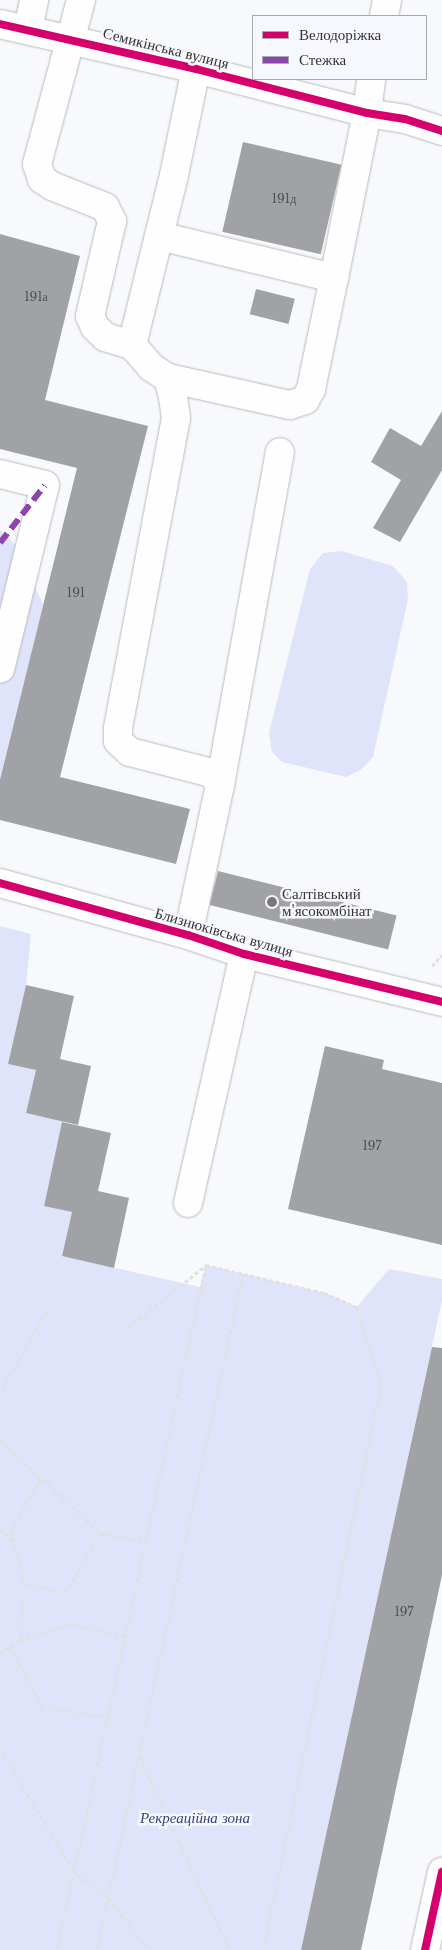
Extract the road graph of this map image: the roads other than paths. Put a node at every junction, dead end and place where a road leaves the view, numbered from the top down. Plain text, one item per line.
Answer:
1 (34, 0) edge
2 (81, 0) edge
3 (387, 0) edge
4 (384, 15) edge
5 (0, 24) edge
6 (28, 29) junction
7 (72, 40) junction
8 (196, 69) junction
9 (371, 80) edge
10 (367, 114) junction
11 (442, 131) edge
12 (159, 236) junction
13 (334, 278) junction
14 (132, 345) junction
15 (168, 378) junction
16 (280, 452) dead end
17 (0, 474) edge
18 (0, 669) edge
19 (220, 785) junction
20 (0, 883) edge
21 (188, 935) junction
22 (244, 954) junction
23 (442, 1002) edge
24 (188, 1203) dead end
25 (442, 1872) edge
26 (425, 1950) edge

1 - 6 street
2 - 7 street
3 - 4 street
5 - 6 street, Семикінська вулиця
6 - 7 street, Семикінська вулиця
7 - 8 street, Семикінська вулиця
7 - 14 street
8 - 10 street, Семикінська вулиця
8 - 12 street
9 - 10 street
10 - 11 street, Семикінська вулиця
10 - 13 street
12 - 13 street
12 - 14 street
13 - 15 street
14 - 15 street
15 - 19 street
16 - 19 street
17 - 18 street
19 - 21 street
20 - 21 street, Близнюківська вулиця
21 - 22 street, Близнюківська вулиця
22 - 23 street, Близнюківська вулиця
22 - 24 street
25 - 26 street

